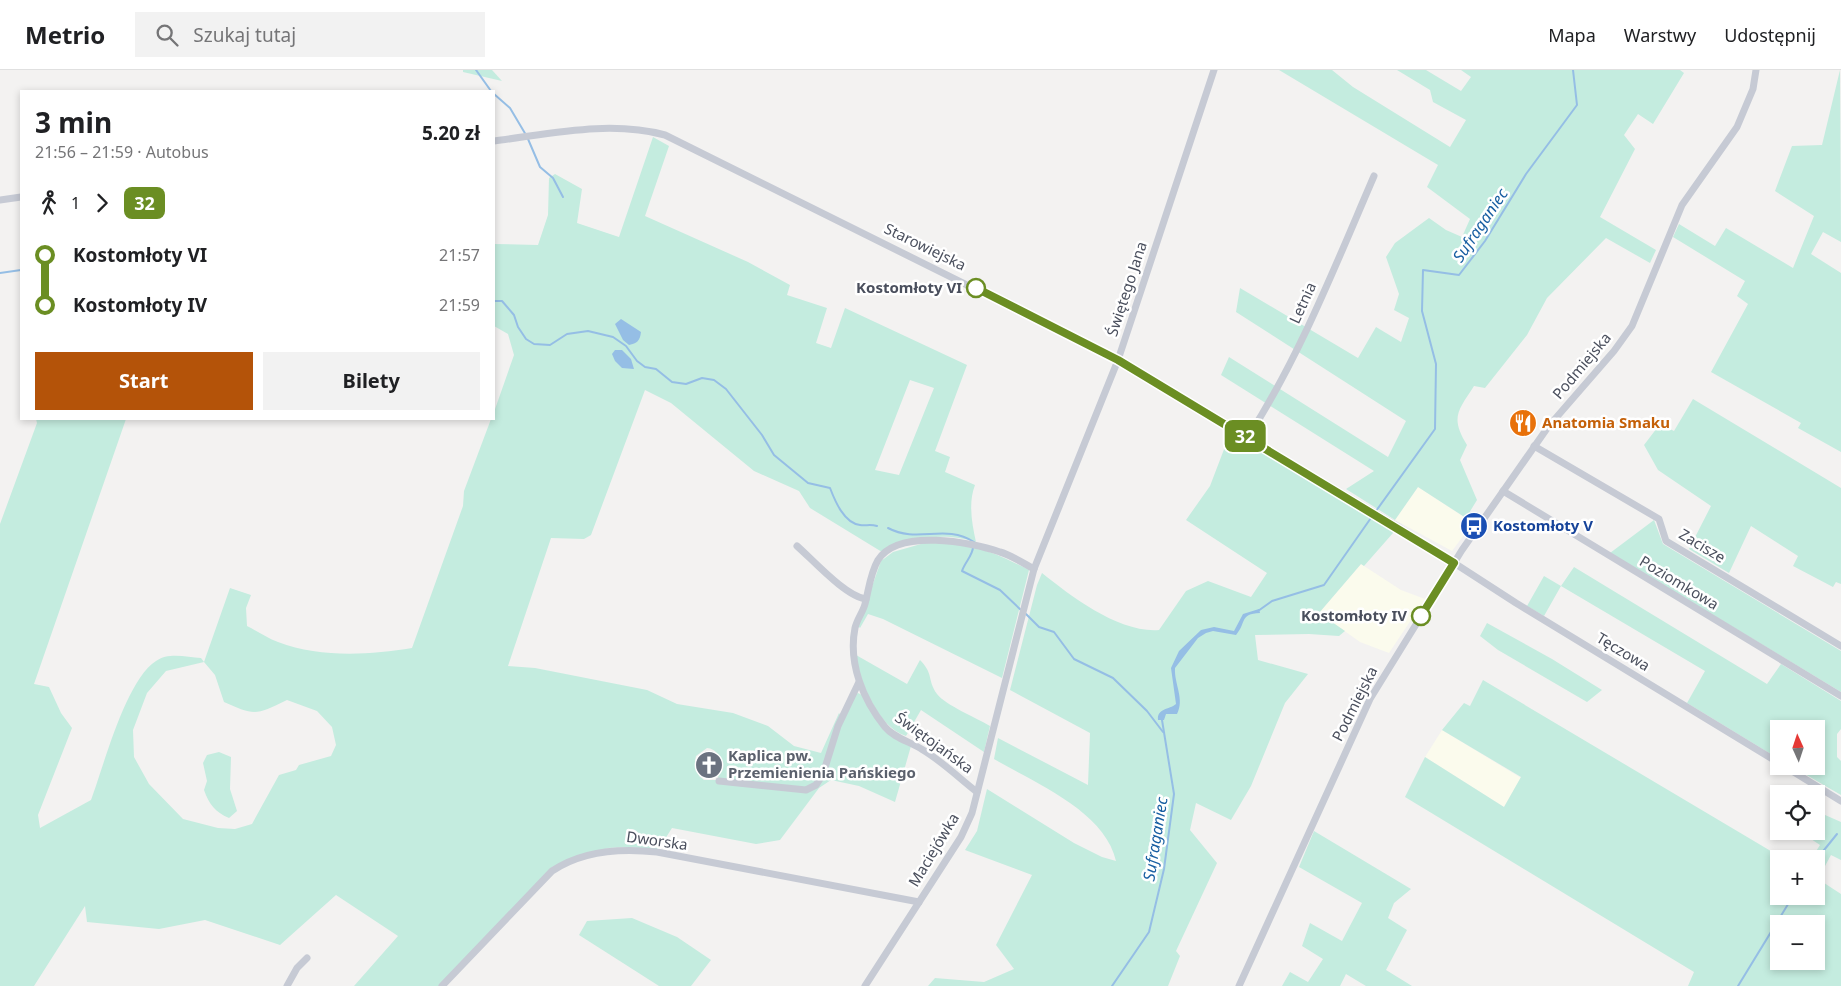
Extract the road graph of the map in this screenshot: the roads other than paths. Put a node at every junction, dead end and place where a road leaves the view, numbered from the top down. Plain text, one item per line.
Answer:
1 (1214, 70) edge
2 (1756, 70) edge
3 (495, 141) edge
4 (1374, 176) dead end
5 (20, 197) edge
6 (0, 200) edge
7 (1118, 360) junction
8 (1248, 437) junction
9 (1534, 446) junction
10 (1503, 491) junction
11 (797, 546) dead end
12 (1454, 563) junction
13 (1034, 569) junction
14 (866, 599) junction
15 (1841, 646) edge
16 (859, 682) junction
17 (1841, 696) edge
18 (1770, 758) edge
19 (1799, 775) edge
20 (719, 780) dead end
21 (977, 792) junction
22 (1841, 801) edge
23 (919, 902) junction
24 (307, 958) dead end
25 (287, 986) edge
26 (442, 986) edge
27 (865, 986) edge
28 (1239, 986) edge

1 - 7 street, Świętego Jana
2 - 9 street, Podmiejska
3 - 7 street, Starowiejska
4 - 8 street, Letnia
5 - 6 street
7 - 8 street, Starowiejska
7 - 13 street, Świętego Jana
8 - 12 street, Starowiejska
9 - 10 street, Podmiejska
9 - 15 street, Zacisze
10 - 12 street, Podmiejska
10 - 17 street, Poziomkowa
11 - 14 street
12 - 18 street, Tęczowa
12 - 28 street, Podmiejska
13 - 14 street, Świętojańska
13 - 21 street, Maciejówka
14 - 16 street, Świętojańska
16 - 20 street
16 - 21 street, Świętojańska
19 - 22 street
21 - 23 street, Maciejówka
23 - 26 street, Dworska
23 - 27 street, Maciejówka
24 - 25 street

